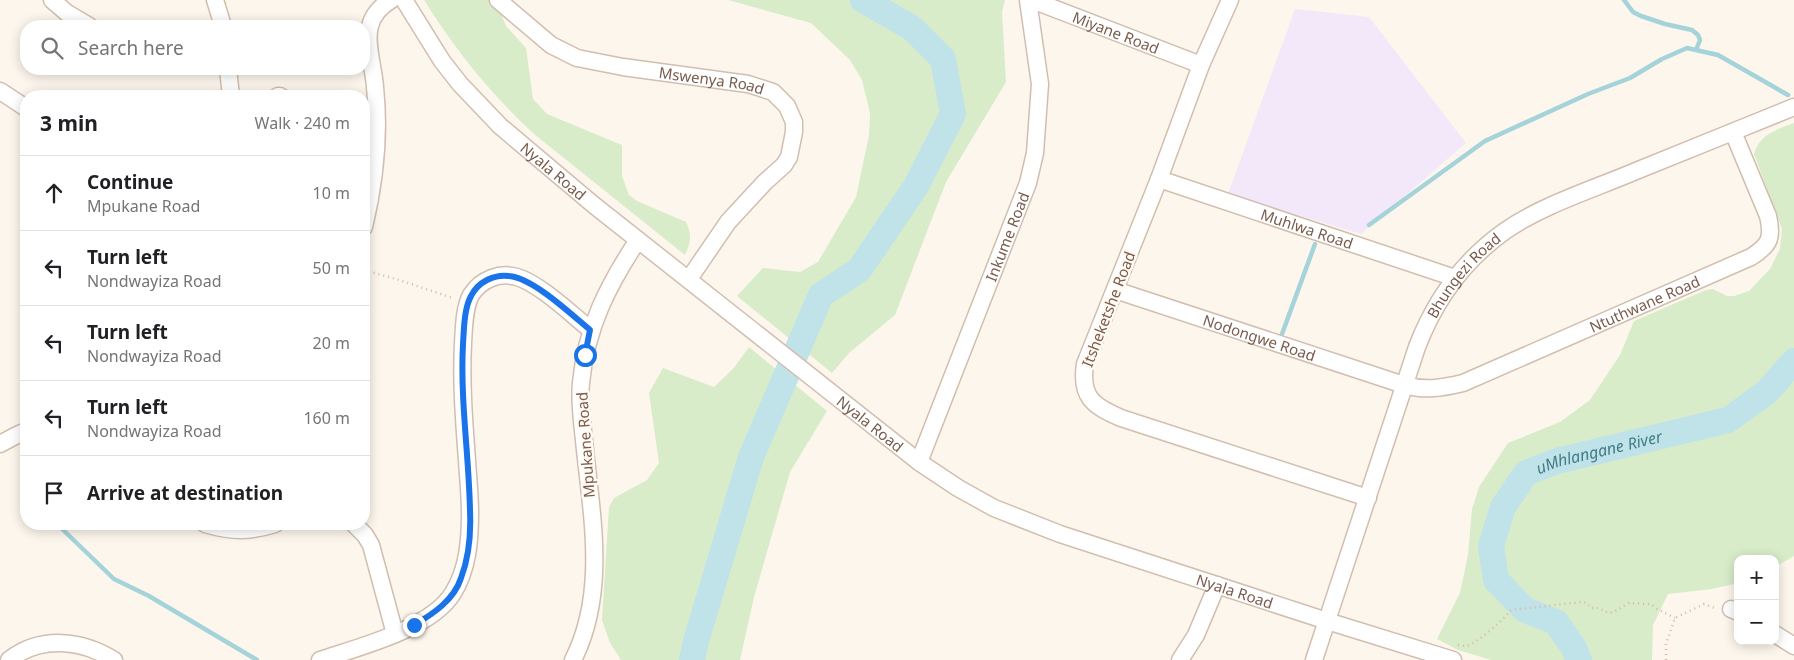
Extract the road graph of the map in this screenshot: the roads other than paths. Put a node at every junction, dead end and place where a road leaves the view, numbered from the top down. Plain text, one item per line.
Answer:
1 (52, 0) edge
2 (215, 0) edge
3 (391, 0) edge
4 (404, 0) edge
5 (498, 0) edge
6 (1030, 0) edge
7 (1230, 0) edge
8 (79, 20) edge
9 (221, 20) edge
10 (370, 25) edge
11 (370, 46) edge
12 (1201, 65) junction
13 (229, 75) edge
14 (230, 90) edge
15 (0, 91) edge
16 (20, 104) edge
17 (1794, 107) edge
18 (1733, 132) junction
19 (1159, 179) junction
20 (370, 193) edge
21 (638, 240) junction
22 (1455, 278) junction
23 (689, 279) junction
24 (1115, 290) junction
25 (590, 330) junction
26 (1404, 385) junction
27 (20, 434) edge
28 (0, 444) edge
29 (919, 462) junction
30 (1368, 498) junction
31 (230, 530) edge
32 (251, 530) edge
33 (360, 530) edge
34 (1217, 585) junction
35 (1327, 621) junction
36 (395, 634) junction
37 (1455, 653) edge
38 (9, 660) edge
39 (114, 660) edge
40 (320, 660) edge
41 (573, 660) edge
42 (1180, 660) edge
43 (1314, 660) edge

1 - 8 street
2 - 9 street
3 - 10 street
4 - 21 street, Nyala Road
5 - 23 street, Mswenya Road
6 - 12 street, Miyane Road
6 - 29 street, Inkume Road
7 - 12 street, Itsheketshe Road
11 - 20 street
12 - 19 street, Itsheketshe Road
13 - 14 street
15 - 16 street
17 - 18 street, Bhungezi Road
18 - 22 street, Bhungezi Road
18 - 26 street, Ntuthwane Road
19 - 22 street, Muhlwa Road
19 - 24 street, Itsheketshe Road
21 - 23 street, Nyala Road
21 - 25 street, Mpukane Road
22 - 26 street, Bhungezi Road
23 - 29 street, Nyala Road
24 - 26 street, Nodongwe Road
24 - 30 street, Itsheketshe Road
25 - 36 street
25 - 41 street, Mpukane Road
26 - 30 street, Bhungezi Road
27 - 28 street
29 - 34 street, Nyala Road
30 - 35 street, Bhungezi Road
31 - 32 street
33 - 36 street
34 - 35 street, Nyala Road
34 - 42 street
35 - 37 street, Nyala Road
35 - 43 street, Bhungezi Road
36 - 40 street
38 - 39 street

